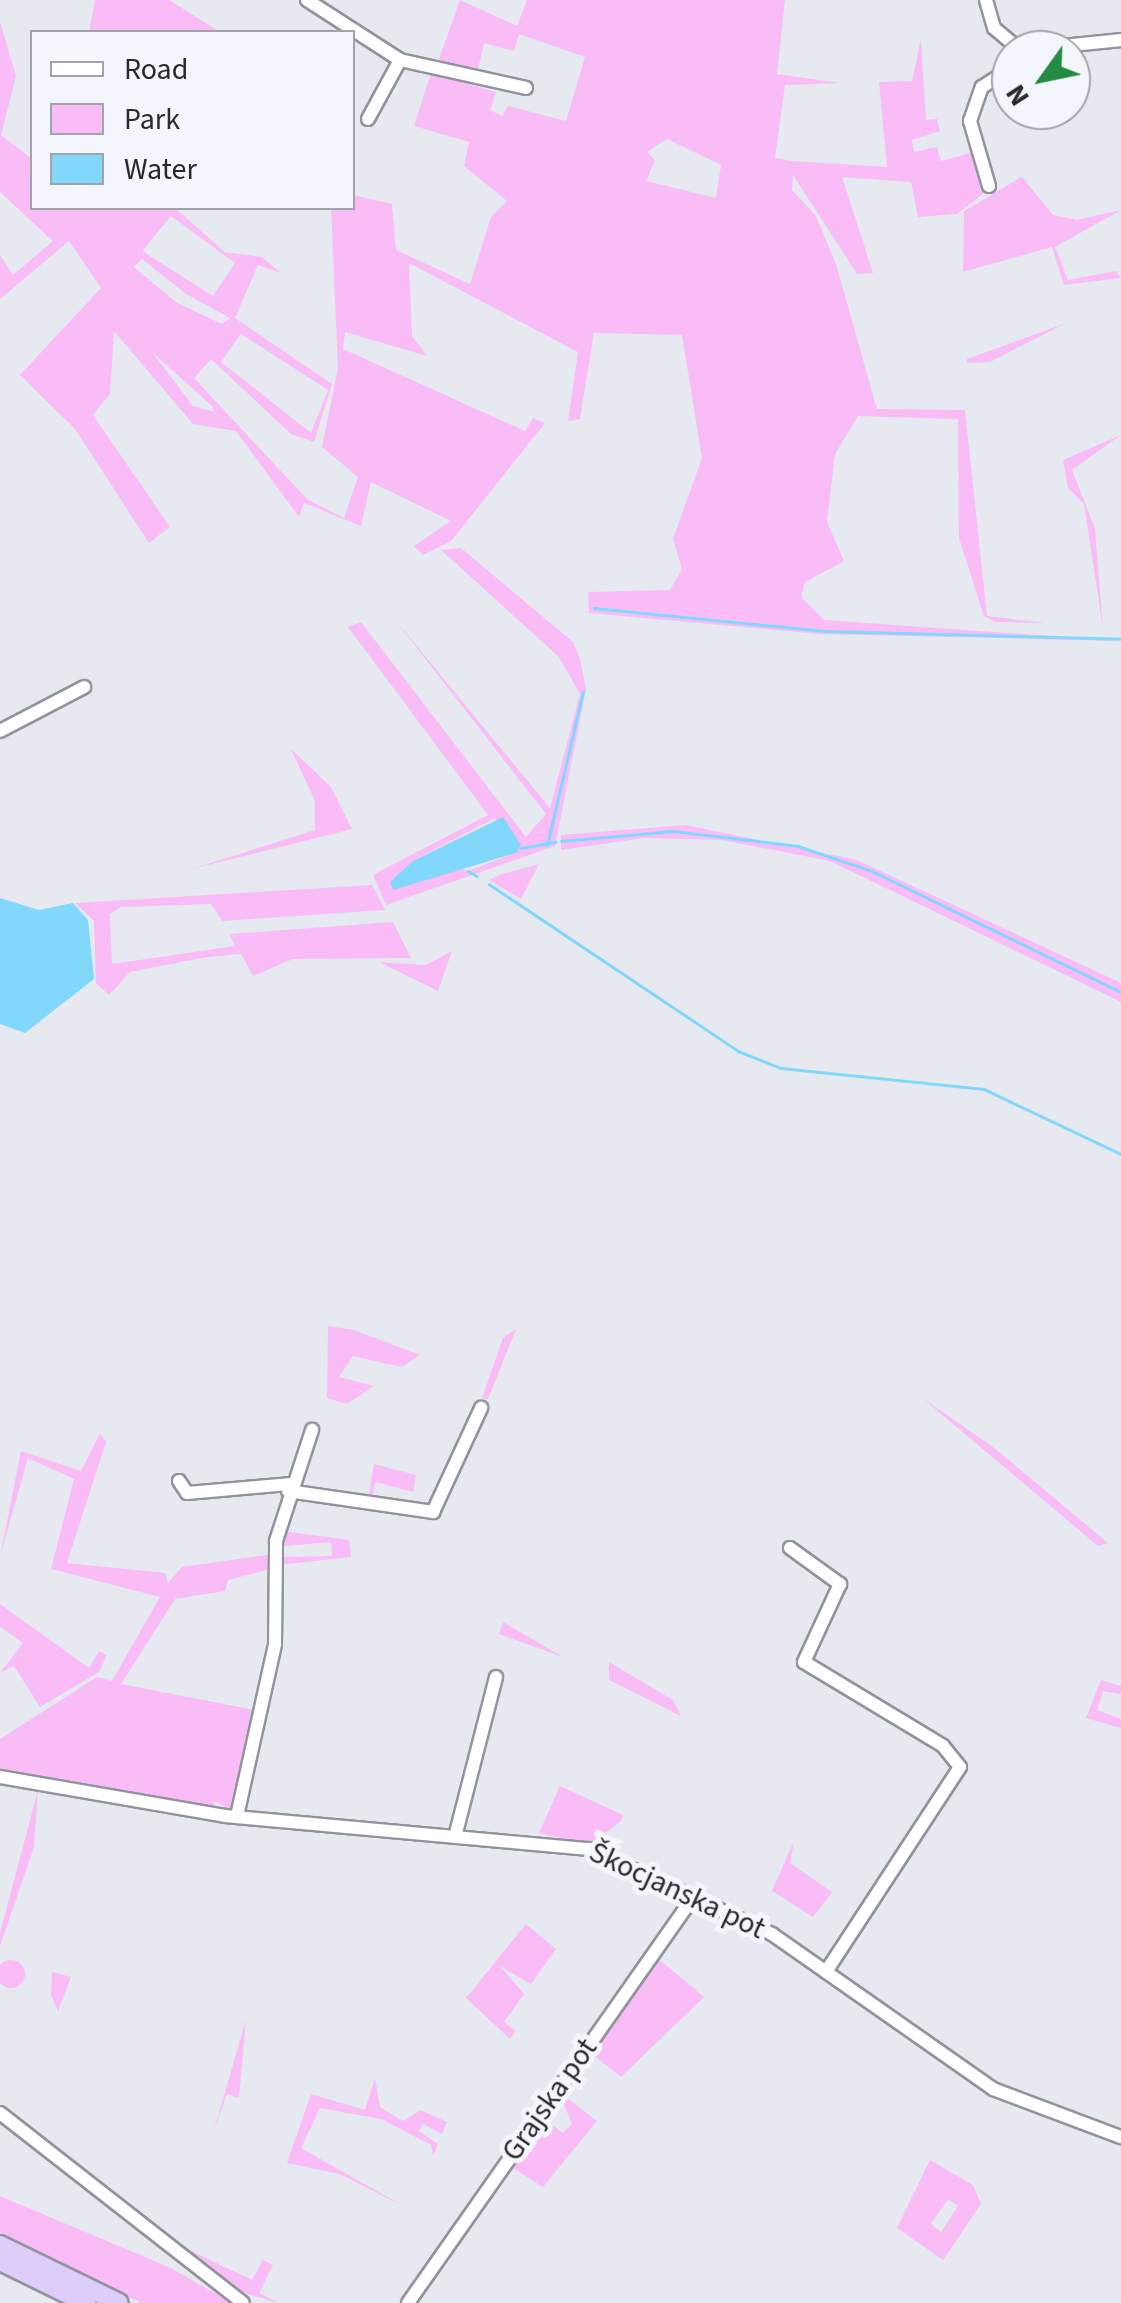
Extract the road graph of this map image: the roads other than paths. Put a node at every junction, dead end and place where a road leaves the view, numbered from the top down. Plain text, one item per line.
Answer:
1 (307, 0) edge
2 (986, 0) edge
3 (354, 30) edge
4 (996, 30) edge
5 (355, 31) edge
6 (1121, 40) edge
7 (1091, 43) edge
8 (400, 60) junction
9 (991, 81) edge
10 (526, 88) dead end
11 (368, 120) dead end
12 (989, 186) dead end
13 (84, 687) dead end
14 (0, 731) edge
15 (481, 1408) dead end
16 (312, 1430) dead end
17 (179, 1481) dead end
18 (289, 1488) junction
19 (790, 1548) dead end
20 (496, 1677) dead end
21 (0, 1776) edge
22 (237, 1816) junction
23 (456, 1833) junction
24 (693, 1898) junction
25 (826, 1972) junction
26 (0, 2113) edge
27 (1121, 2137) edge
28 (0, 2245) edge
29 (0, 2261) edge
30 (86, 2303) edge
31 (119, 2303) edge
32 (243, 2303) edge
33 (408, 2303) edge

1 - 3 street
2 - 4 street
5 - 8 street
6 - 7 street
8 - 10 street
8 - 11 street
9 - 12 street
13 - 14 street
15 - 18 street
16 - 18 street
17 - 18 street
18 - 22 street
19 - 25 street
20 - 23 street
21 - 22 street, Škocjanska pot
22 - 23 street, Škocjanska pot
23 - 24 street, Škocjanska pot
24 - 25 street, Škocjanska pot
24 - 33 street, Grajska pot
25 - 27 street, Škocjanska pot
26 - 32 street
28 - 31 highway
29 - 30 highway

